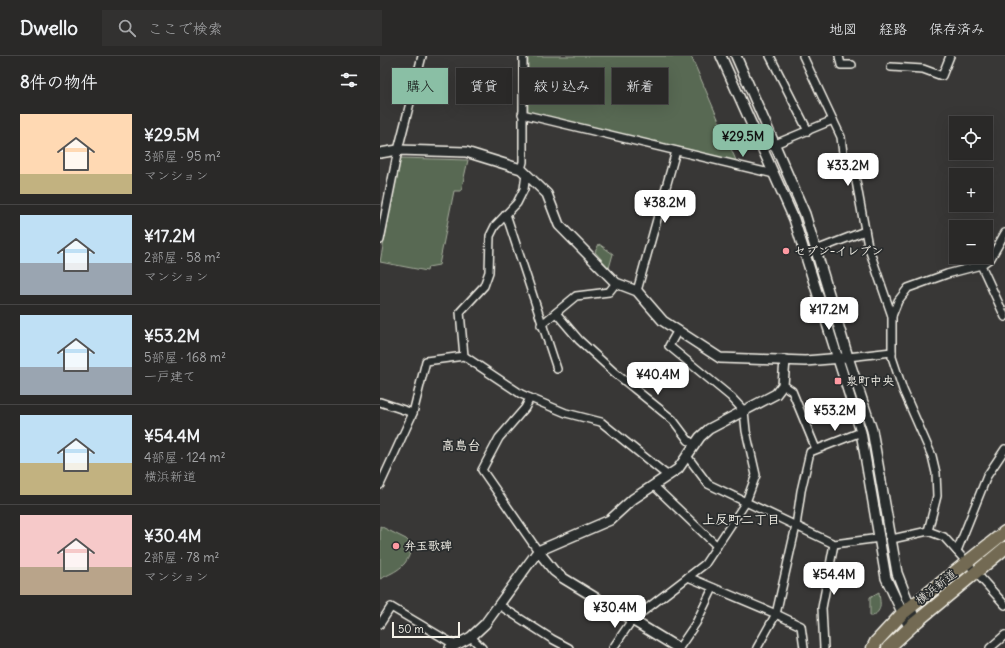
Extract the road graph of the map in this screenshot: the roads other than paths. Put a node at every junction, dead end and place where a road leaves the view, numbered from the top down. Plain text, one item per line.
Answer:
1 (422, 56) edge
2 (524, 56) edge
3 (721, 56) edge
4 (736, 56) edge
5 (770, 56) edge
6 (803, 56) edge
7 (839, 56) edge
8 (950, 56) edge
9 (852, 65) dead end
10 (891, 67) dead end
11 (522, 114) junction
12 (833, 120) junction
13 (808, 131) junction
14 (775, 145) junction
15 (763, 149) junction
16 (398, 150) junction
17 (676, 151) junction
18 (380, 154) edge
19 (524, 172) junction
20 (774, 174) junction
21 (506, 214) junction
22 (865, 231) junction
23 (1005, 233) edge
24 (380, 240) edge
25 (1005, 249) edge
26 (816, 250) junction
27 (996, 250) junction
28 (981, 265) junction
29 (616, 283) junction
30 (637, 291) junction
31 (556, 313) junction
32 (892, 316) junction
33 (1005, 317) edge
34 (542, 325) junction
35 (678, 330) junction
36 (892, 352) junction
37 (464, 356) junction
38 (848, 357) junction
39 (838, 358) junction
40 (785, 360) junction
41 (557, 369) dead end
42 (783, 385) junction
43 (530, 398) junction
44 (380, 402) edge
45 (744, 411) junction
46 (412, 413) junction
47 (861, 432) junction
48 (694, 445) junction
49 (816, 449) junction
50 (1005, 449) edge
51 (687, 456) junction
52 (668, 476) junction
53 (380, 485) edge
54 (654, 486) junction
55 (746, 502) junction
56 (796, 526) junction
57 (928, 531) junction
58 (1005, 532) edge
59 (880, 538) junction
60 (892, 539) junction
61 (834, 544) junction
62 (717, 546) junction
63 (1005, 548) edge
64 (538, 551) junction
65 (957, 551) junction
66 (967, 563) junction
67 (976, 573) junction
68 (688, 578) junction
69 (713, 588) junction
70 (499, 605) junction
71 (1005, 605) edge
72 (907, 610) junction
73 (776, 614) junction
74 (632, 620) junction
75 (380, 624) edge
76 (912, 624) junction
77 (1005, 635) edge
78 (471, 637) junction
79 (453, 647) edge
80 (482, 648) edge
81 (569, 648) edge
82 (614, 648) edge
83 (679, 648) edge
84 (757, 648) edge
85 (804, 648) edge
86 (824, 648) edge
87 (873, 648) edge
88 (888, 648) edge
89 (990, 648) edge

1 - 16 street
2 - 11 street
3 - 15 street
4 - 14 street
5 - 13 street
6 - 12 street
7 - 9 street
8 - 10 street
11 - 17 street
11 - 19 street
12 - 13 street
12 - 22 street
13 - 14 street
14 - 15 street
14 - 26 street
15 - 20 street
16 - 18 street
16 - 19 street
16 - 24 street
17 - 20 street
17 - 30 street
19 - 21 street
19 - 29 street
20 - 39 street
21 - 34 street
21 - 37 street
22 - 26 street
22 - 32 street
23 - 27 street
25 - 27 street
26 - 38 street
27 - 28 street
28 - 32 street
28 - 33 street
29 - 30 street
29 - 31 street
30 - 35 street
31 - 34 street
31 - 48 street
32 - 36 street
34 - 41 street
35 - 40 street
35 - 45 street
36 - 38 street
36 - 57 street
37 - 43 street
37 - 46 street
38 - 39 street
38 - 60 street
39 - 40 street
39 - 47 street
40 - 42 street
42 - 45 street
42 - 49 street
43 - 52 street
43 - 64 street
44 - 46 street
45 - 48 street
45 - 55 street
46 - 53 street
47 - 49 street
47 - 59 street
48 - 51 street
49 - 56 street
50 - 65 street
51 - 52 street
51 - 55 street
52 - 54 street
54 - 62 street
54 - 64 street
55 - 56 street
55 - 62 street
56 - 61 street
56 - 73 street
57 - 60 street
57 - 65 street
58 - 66 highway, 横浜新道
59 - 61 street
59 - 72 street
60 - 72 street
61 - 86 street
62 - 68 street
63 - 67 highway, 横浜新道
64 - 70 street
64 - 74 street
65 - 66 street
66 - 67 street
66 - 72 highway, 横浜新道
67 - 71 street
67 - 76 highway, 横浜新道
68 - 69 street
68 - 74 street
69 - 73 street
69 - 83 street
70 - 78 street
70 - 81 street
72 - 76 street
72 - 87 highway, 横浜新道
73 - 84 street
73 - 85 street
74 - 82 street
74 - 83 street
75 - 79 street
76 - 88 highway, 横浜新道
77 - 89 street
78 - 79 street
78 - 80 street

